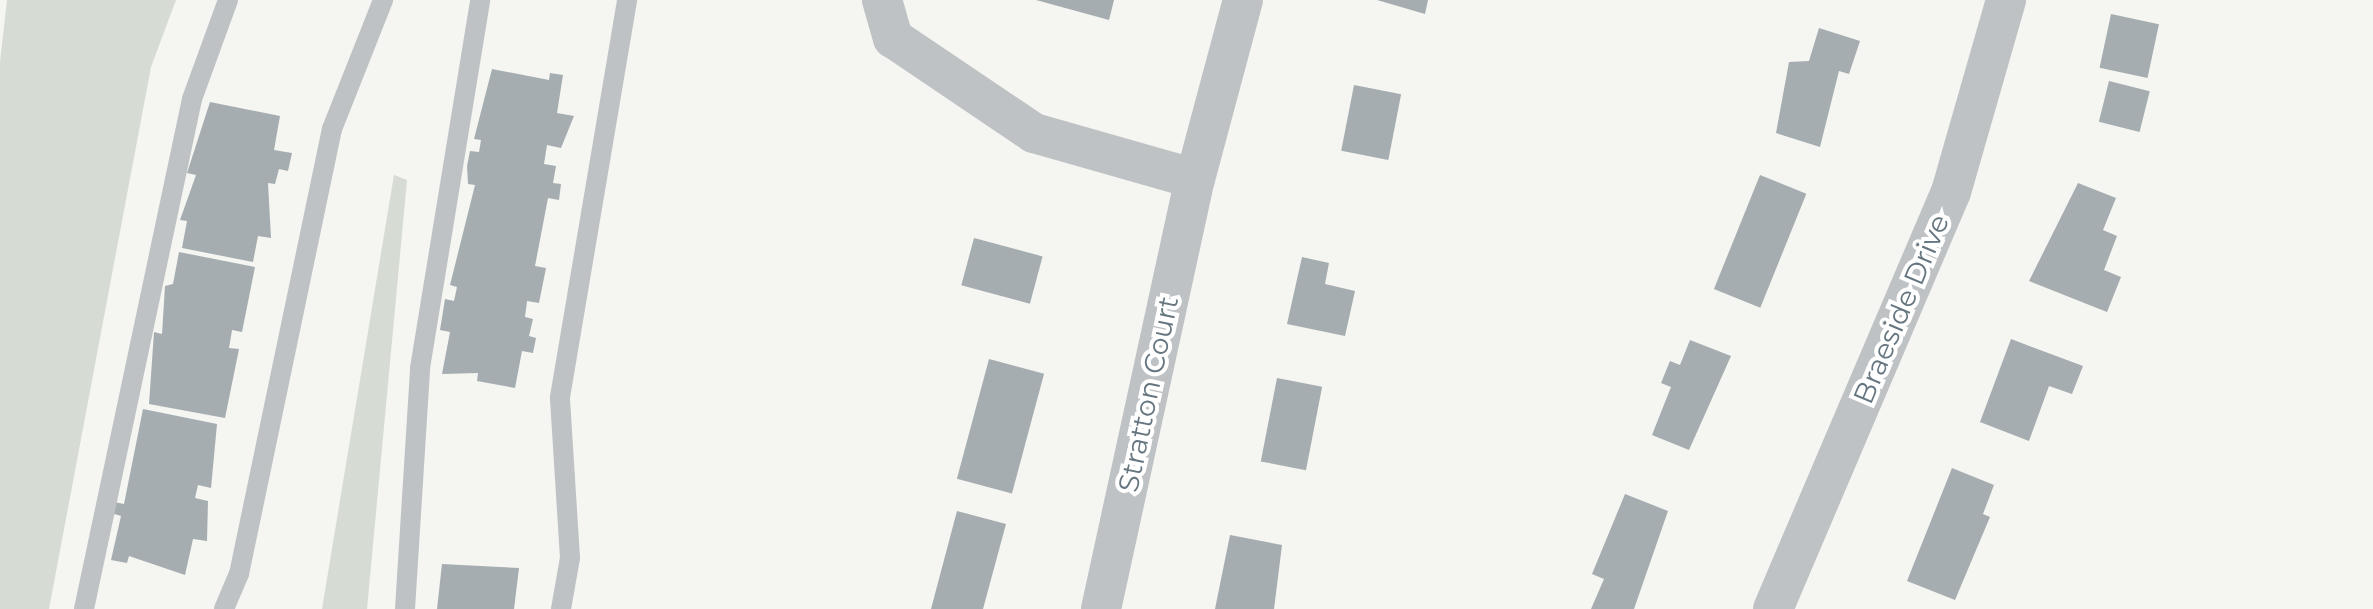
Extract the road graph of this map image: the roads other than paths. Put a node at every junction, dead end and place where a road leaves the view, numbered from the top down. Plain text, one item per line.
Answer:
1 (228, 0) edge
2 (383, 0) edge
3 (480, 0) edge
4 (627, 0) edge
5 (882, 0) edge
6 (1243, 0) edge
7 (2006, 0) edge
8 (1195, 179) junction
9 (84, 609) edge
10 (224, 609) edge
11 (405, 609) edge
12 (561, 609) edge
13 (1101, 609) edge
14 (1773, 609) edge

1 - 9 lane
2 - 10 lane
3 - 11 lane
4 - 12 lane
5 - 8 street
6 - 8 street, Stratton Court
7 - 14 street, Braeside Drive
8 - 13 street, Stratton Court

